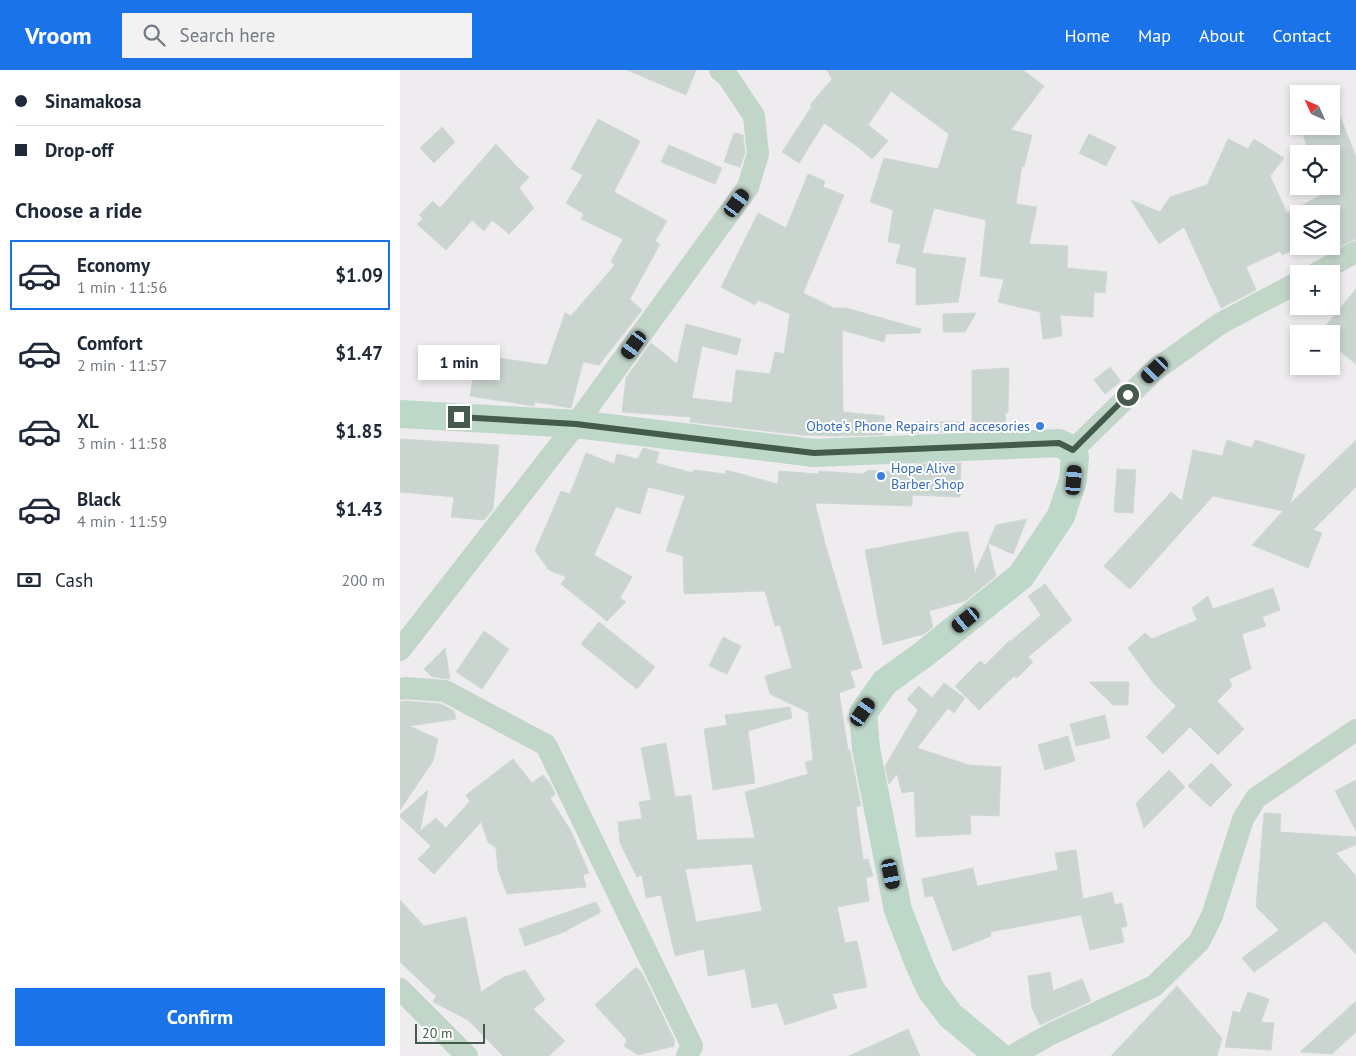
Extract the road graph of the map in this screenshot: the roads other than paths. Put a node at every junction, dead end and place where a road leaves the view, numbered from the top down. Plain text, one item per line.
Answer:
1 (720, 70) edge
2 (1356, 252) edge
3 (1332, 265) edge
4 (1290, 287) edge
5 (400, 414) edge
6 (576, 424) junction
7 (1073, 450) junction
8 (400, 650) edge
9 (400, 689) edge
10 (1356, 730) edge
11 (401, 992) edge
12 (467, 1056) edge
13 (687, 1056) edge
14 (999, 1056) edge
15 (1012, 1056) edge

1 - 6 street
2 - 3 street
4 - 7 street
5 - 6 street
6 - 7 street
6 - 8 street
7 - 14 street
9 - 13 street
10 - 15 street
11 - 12 street

